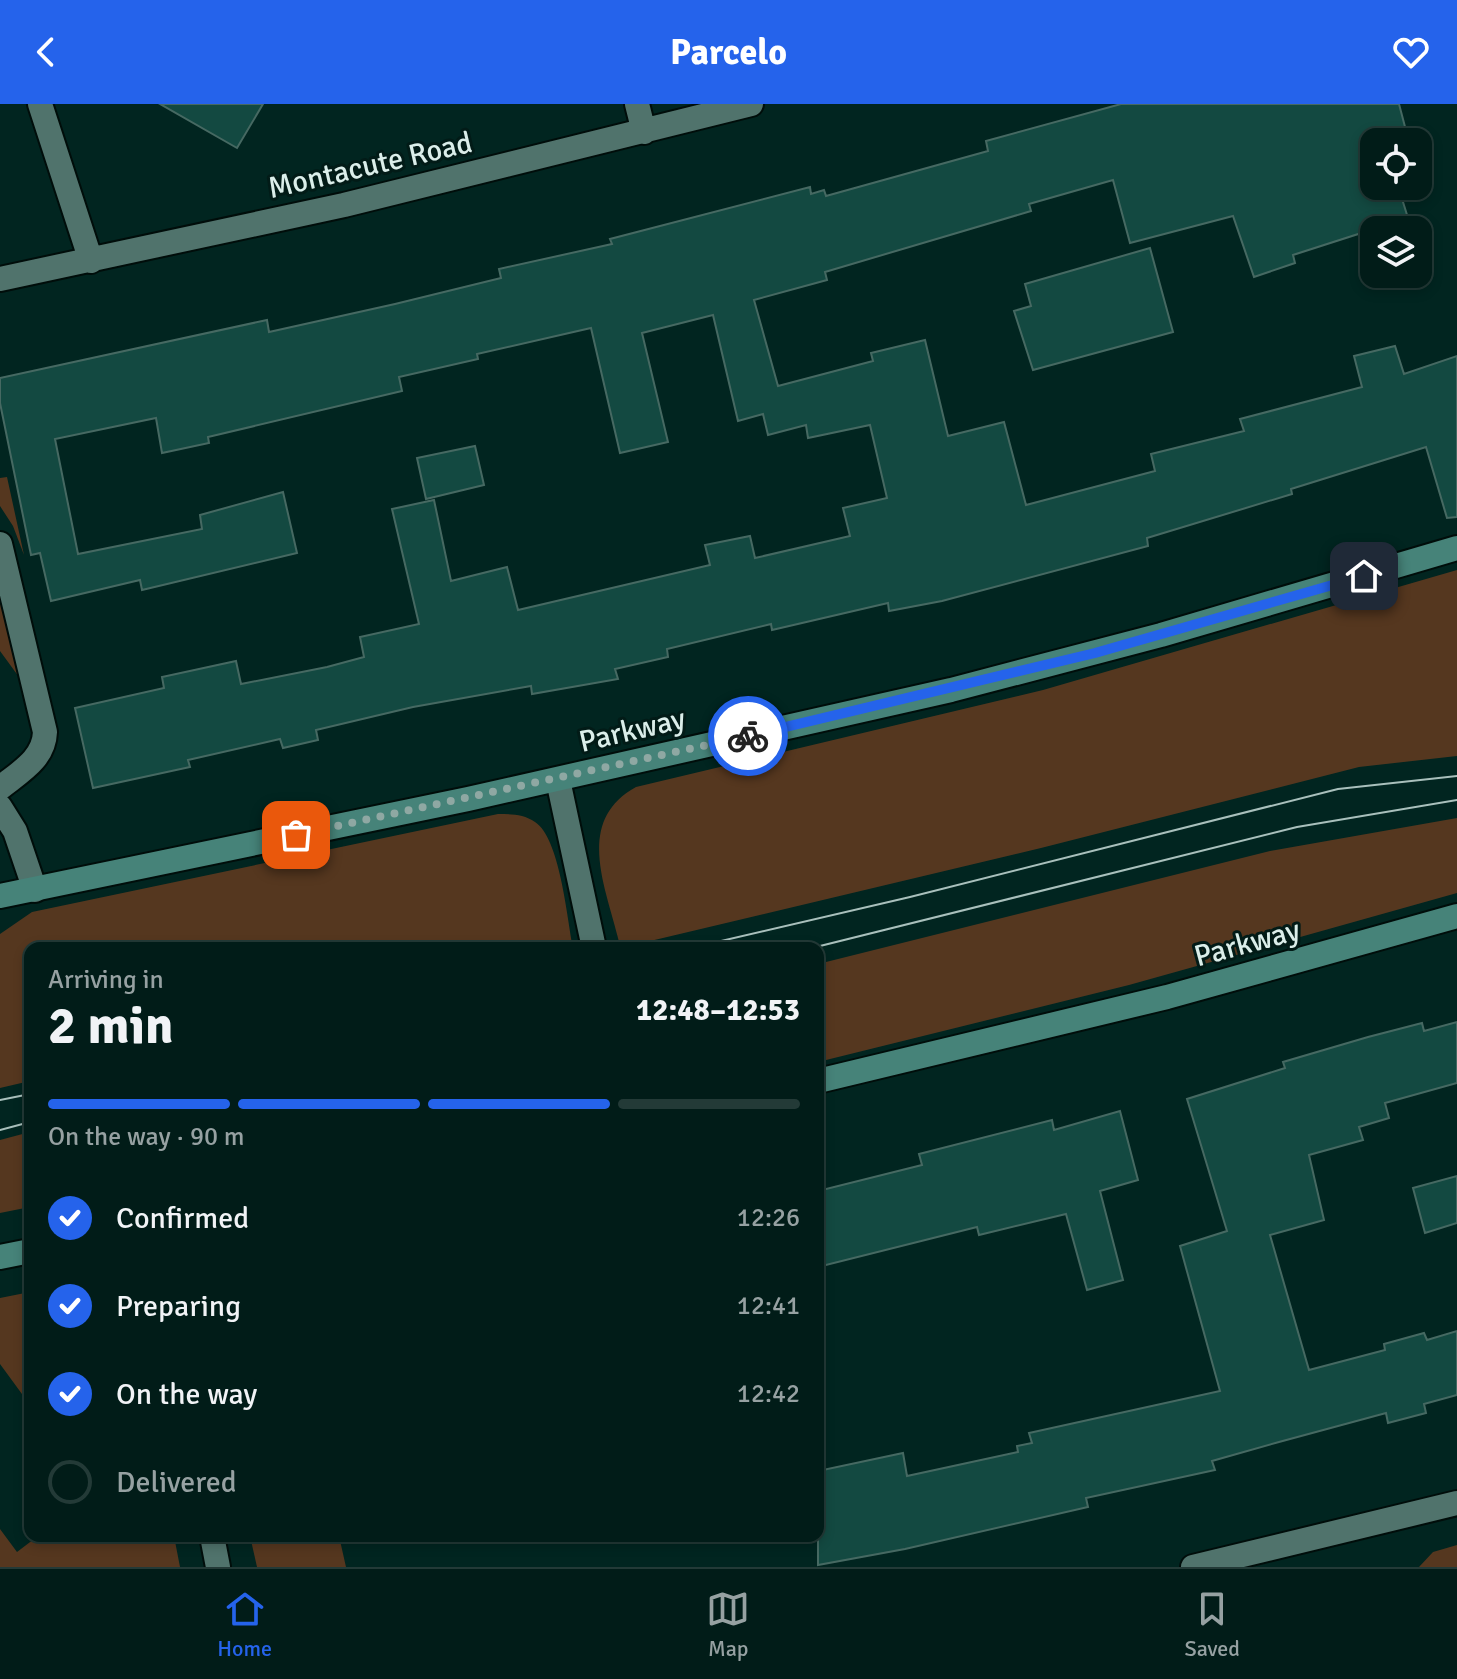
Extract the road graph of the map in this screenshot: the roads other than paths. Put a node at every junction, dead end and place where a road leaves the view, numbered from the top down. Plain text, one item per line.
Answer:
1 (40, 104) edge
2 (637, 104) edge
3 (751, 104) edge
4 (644, 132) junction
5 (91, 261) junction
6 (0, 279) edge
7 (0, 544) edge
8 (1457, 548) edge
9 (558, 780) junction
10 (0, 788) edge
11 (0, 807) edge
12 (35, 890) junction
13 (0, 896) edge
14 (1457, 916) edge
15 (593, 942) edge
16 (824, 1080) edge
17 (24, 1252) edge
18 (0, 1257) edge
19 (1457, 1503) edge
20 (213, 1542) edge
21 (218, 1567) edge
22 (1193, 1567) edge

1 - 5 street
2 - 4 street
3 - 4 street, Montacute Road
4 - 5 street, Montacute Road
5 - 6 street, Montacute Road
7 - 10 street
8 - 9 street, Parkway
9 - 12 street, Parkway
9 - 15 street
11 - 12 street
12 - 13 street, Parkway
14 - 16 street, Parkway
17 - 18 street
19 - 22 street
20 - 21 street

